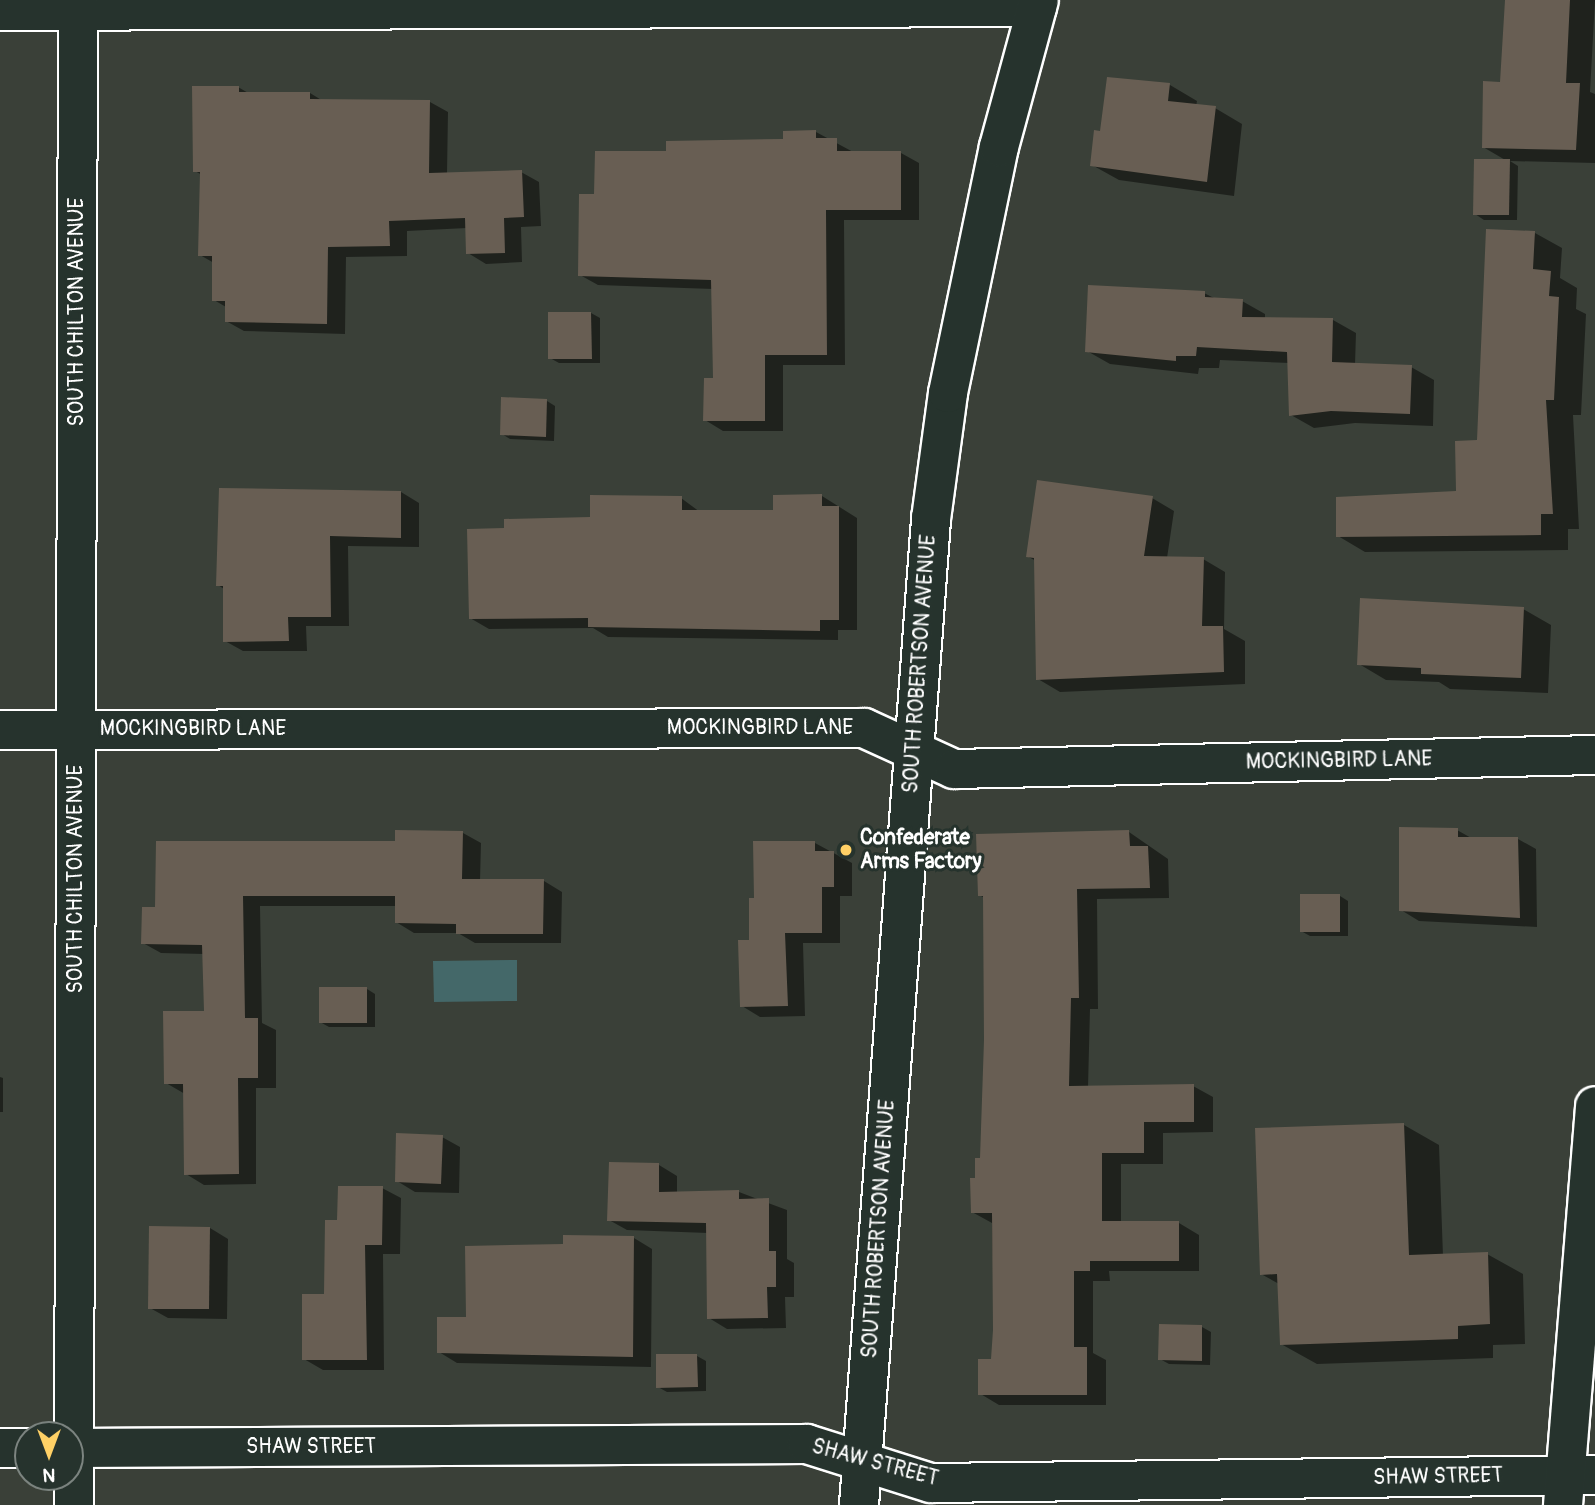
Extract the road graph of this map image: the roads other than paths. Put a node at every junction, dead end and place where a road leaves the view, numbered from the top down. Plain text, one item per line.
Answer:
1 (1038, 4) edge
2 (78, 5) edge
3 (0, 11) edge
4 (0, 730) edge
5 (77, 730) junction
6 (913, 751) junction
7 (1595, 755) edge
8 (1595, 1106) edge
9 (71, 1421) edge
10 (84, 1448) edge
11 (862, 1463) junction
12 (1574, 1485) edge
13 (859, 1505) edge

1 - 2 street
1 - 6 street, SOUTH ROBERTSON AVENUE
2 - 3 street
2 - 5 street, SOUTH CHILTON AVENUE
4 - 5 street, MOCKINGBIRD LANE
5 - 6 street, MOCKINGBIRD LANE
5 - 9 street, SOUTH CHILTON AVENUE
6 - 7 street, MOCKINGBIRD LANE
6 - 11 street, SOUTH ROBERTSON AVENUE
8 - 12 street
10 - 11 street, SHAW STREET
11 - 12 street, SHAW STREET
11 - 13 street, SOUTH ROBERTSON AVENUE

